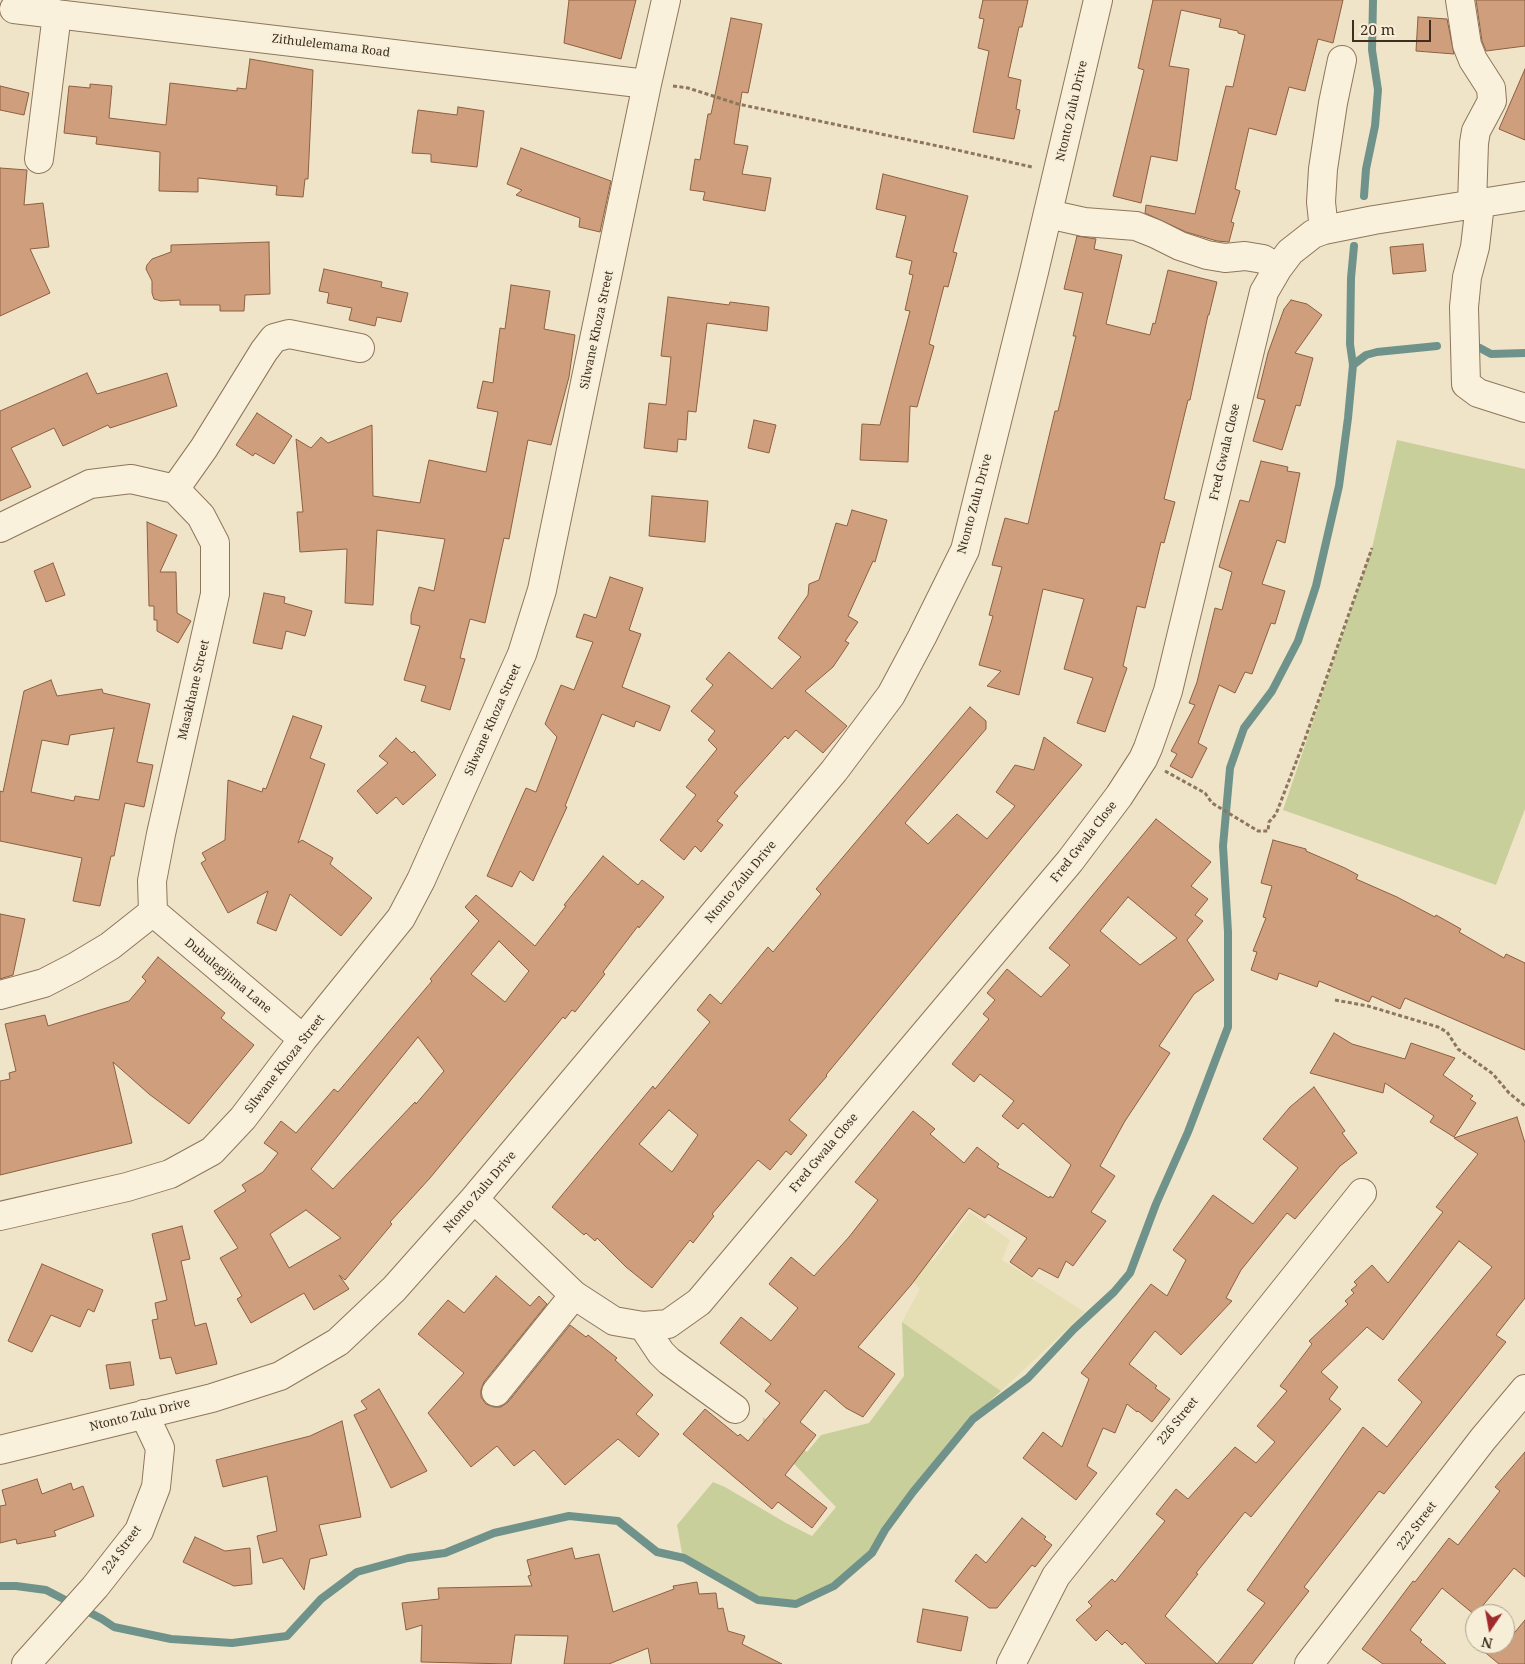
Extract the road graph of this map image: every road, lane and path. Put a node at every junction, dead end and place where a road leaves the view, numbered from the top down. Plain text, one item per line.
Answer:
1 (666, 0) edge
2 (1098, 0) edge
3 (1460, 0) edge
4 (14, 9) dead end
5 (57, 14) junction
6 (1342, 60) dead end
7 (647, 84) junction
8 (39, 159) dead end
9 (1057, 174) junction
10 (1525, 196) edge
11 (1476, 205) junction
12 (1048, 214) junction
13 (1330, 229) junction
14 (1278, 268) junction
15 (360, 348) dead end
16 (1525, 408) edge
17 (176, 489) junction
18 (0, 528) edge
19 (1372, 548) dead end
20 (1143, 759) junction
21 (154, 912) junction
22 (0, 996) edge
23 (1335, 1000) dead end
24 (304, 1039) junction
25 (1525, 1106) edge
26 (1362, 1192) dead end
27 (474, 1199) junction
28 (0, 1216) edge
29 (574, 1295) junction
30 (643, 1326) junction
31 (1525, 1389) edge
32 (496, 1392) dead end
33 (735, 1409) dead end
34 (144, 1414) junction
35 (0, 1450) edge
36 (26, 1664) edge
37 (1016, 1664) edge
38 (1309, 1664) edge

1 - 7 street, Silwane Khoza Street
2 - 9 street, Ntonto Zulu Drive
3 - 11 street
4 - 5 street, Zithulelemama Road
5 - 7 street, Zithulelemama Road
5 - 8 street
6 - 13 street
7 - 9 path
7 - 24 street, Silwane Khoza Street
9 - 12 street, Ntonto Zulu Drive
10 - 11 street, Fred Gwala Close
11 - 13 street, Fred Gwala Close
11 - 16 street
12 - 14 street
12 - 27 street, Ntonto Zulu Drive
13 - 14 street, Fred Gwala Close
14 - 20 street, Fred Gwala Close
15 - 17 street
17 - 18 street
17 - 21 street, Masakhane Street
19 - 20 path
20 - 30 street, Fred Gwala Close
21 - 22 street
21 - 24 street, Dubulegijima Lane
23 - 25 path
24 - 28 street, Silwane Khoza Street
26 - 37 street, 226 Street
27 - 29 street, Fred Gwala Close
27 - 34 street, Ntonto Zulu Drive
29 - 30 street, Fred Gwala Close
29 - 32 street
30 - 33 street
31 - 38 street, 222 Street
34 - 35 street, Ntonto Zulu Drive
34 - 36 street, 224 Street

